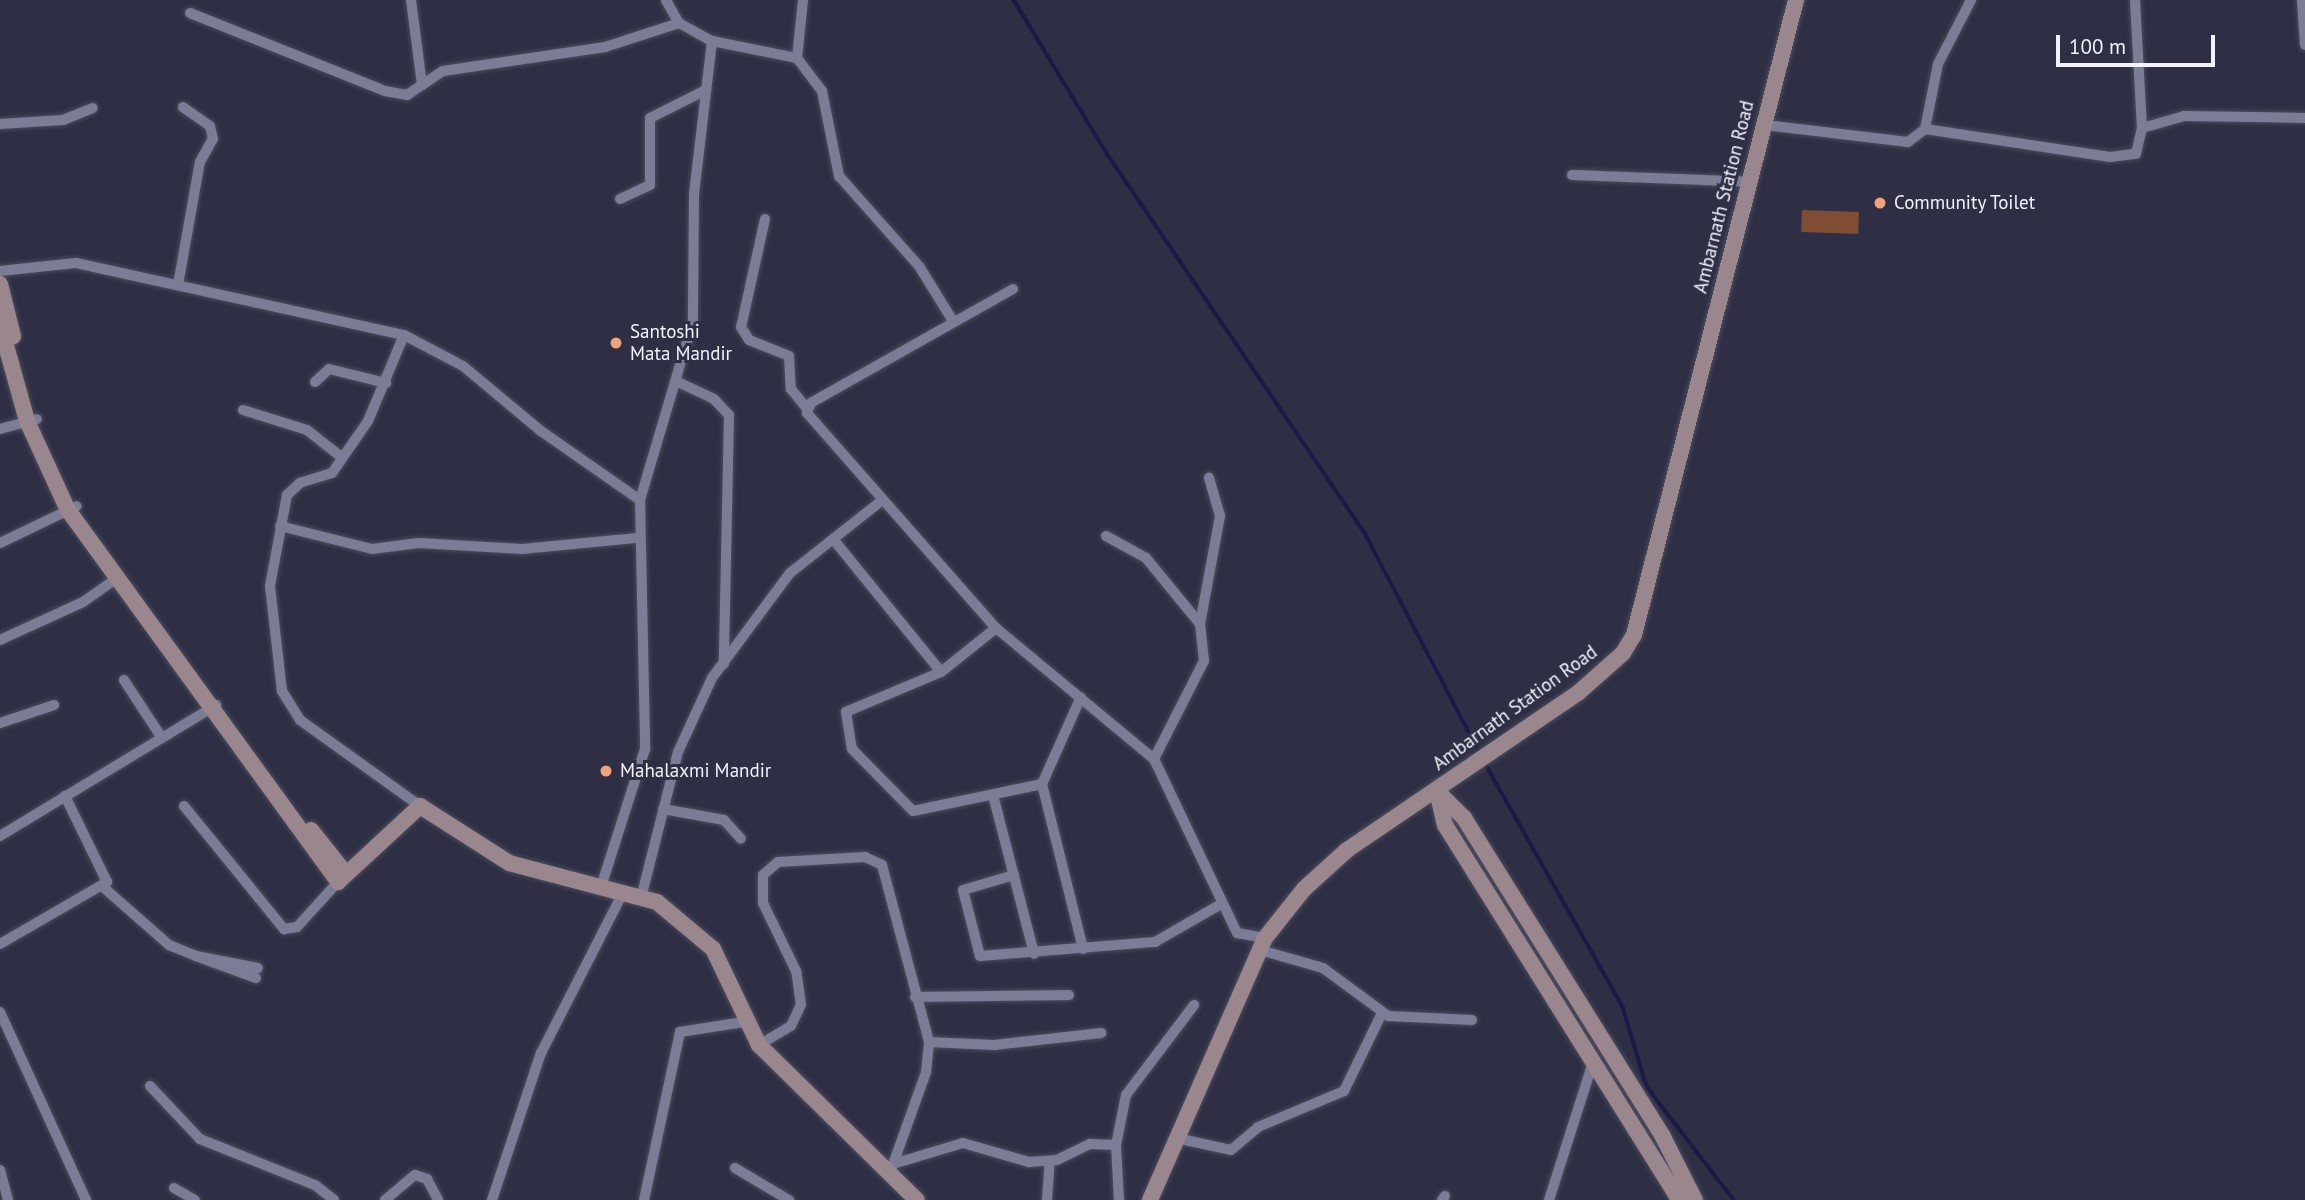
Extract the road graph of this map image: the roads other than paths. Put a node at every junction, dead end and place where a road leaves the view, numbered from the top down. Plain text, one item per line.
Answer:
1 (411, 0) edge
2 (666, 0) edge
3 (803, 0) edge
4 (1796, 0) edge
5 (1970, 0) edge
6 (2135, 0) edge
7 (2302, 0) edge
8 (190, 13) dead end
9 (679, 23) junction
10 (712, 41) junction
11 (2305, 46) edge
12 (797, 58) junction
13 (422, 85) junction
14 (706, 90) junction
15 (183, 107) dead end
16 (93, 108) dead end
17 (2305, 118) edge
18 (0, 124) edge
19 (1765, 125) junction
20 (2142, 128) junction
21 (1925, 129) junction
22 (1572, 175) dead end
23 (1752, 182) junction
24 (620, 199) dead end
25 (765, 219) dead end
26 (0, 271) edge
27 (0, 284) edge
28 (178, 285) junction
29 (1013, 289) dead end
30 (953, 321) junction
31 (3, 329) edge
32 (404, 335) junction
33 (676, 381) junction
34 (315, 382) dead end
35 (386, 383) junction
36 (807, 409) junction
37 (243, 410) dead end
38 (32, 420) junction
39 (0, 429) edge
40 (341, 456) junction
41 (1209, 478) dead end
42 (640, 500) junction
43 (880, 502) junction
44 (72, 508) junction
45 (280, 526) junction
46 (1106, 536) dead end
47 (637, 538) junction
48 (833, 539) junction
49 (0, 543) edge
50 (118, 578) junction
51 (1200, 624) junction
52 (996, 628) junction
53 (0, 640) edge
54 (724, 664) junction
55 (941, 672) junction
56 (124, 680) dead end
57 (1081, 697) junction
58 (54, 705) dead end
59 (211, 707) junction
60 (0, 723) edge
61 (162, 737) junction
62 (1154, 760) junction
63 (1042, 784) junction
64 (1437, 791) junction
65 (993, 795) junction
66 (65, 796) junction
67 (184, 806) dead end
68 (420, 806) junction
69 (663, 809) junction
70 (0, 836) edge
71 (741, 839) dead end
72 (1014, 875) junction
73 (342, 878) junction
74 (103, 887) junction
75 (601, 887) junction
76 (623, 893) junction
77 (641, 898) junction
78 (1220, 904) junction
79 (0, 944) edge
80 (1262, 944) junction
81 (1083, 949) junction
82 (1034, 954) junction
83 (257, 973) dead end
84 (1069, 995) dead end
85 (915, 997) junction
86 (1194, 1005) dead end
87 (0, 1012) edge
88 (1382, 1013) junction
89 (1472, 1020) dead end
90 (750, 1021) junction
91 (4, 1027) edge
92 (1101, 1032) dead end
93 (929, 1042) junction
94 (759, 1045) junction
95 (1594, 1058) junction
96 (150, 1087) dead end
97 (1176, 1139) junction
98 (1116, 1145) junction
99 (1050, 1161) junction
100 (735, 1168) dead end
101 (892, 1168) junction
102 (0, 1170) edge
103 (761, 1182) junction
104 (174, 1188) dead end
105 (8, 1200) edge
106 (86, 1200) edge
107 (195, 1200) edge
108 (334, 1200) edge
109 (385, 1200) edge
110 (438, 1200) edge
111 (492, 1200) edge
112 (644, 1200) edge
113 (769, 1200) edge
114 (789, 1200) edge
115 (918, 1200) edge
116 (1047, 1200) edge
117 (1119, 1200) edge
118 (1150, 1200) edge
119 (1549, 1200) edge
120 (1679, 1200) edge
121 (1695, 1200) edge

1 - 13 street
2 - 9 street
3 - 12 street
4 - 19 street, Ambarnath Station Road
5 - 21 street
6 - 20 street
7 - 11 street
8 - 13 street
9 - 10 street
9 - 13 street
10 - 12 street
10 - 14 street
12 - 30 street
14 - 24 street
14 - 33 street
15 - 28 street
16 - 18 street
17 - 20 street
19 - 21 street
19 - 23 street, Ambarnath Station Road
20 - 21 street
22 - 23 street
23 - 64 street, Ambarnath Station Road
25 - 36 street
26 - 28 street
27 - 31 street
28 - 32 street
29 - 30 street
30 - 36 street
31 - 38 street
32 - 35 street
32 - 42 street
33 - 42 street
33 - 54 street
34 - 35 street
35 - 40 street
36 - 43 street
37 - 40 street
38 - 39 street
38 - 44 street
40 - 45 street
41 - 51 street
42 - 47 street
43 - 48 street
43 - 52 street
44 - 49 street
44 - 50 street
45 - 47 street
45 - 68 street
46 - 51 street
47 - 75 street
48 - 54 street
48 - 55 street
50 - 53 street
50 - 59 street
51 - 62 street
52 - 55 street
52 - 57 street
54 - 69 street
55 - 65 street
56 - 61 street
57 - 62 street
57 - 63 street
58 - 60 street
59 - 61 street
59 - 73 street
61 - 66 street
62 - 78 street
63 - 65 street
63 - 81 street
64 - 80 street, Ambarnath Station Road
64 - 95 street
64 - 121 street
65 - 72 street
66 - 70 street
66 - 74 street
67 - 73 street
68 - 73 street
68 - 75 street
69 - 71 street
69 - 77 street
72 - 82 street
72 - 82 street
74 - 79 street
74 - 83 street
75 - 76 street
76 - 77 street
76 - 111 street
77 - 90 street
78 - 80 street
78 - 81 street
80 - 88 street
80 - 97 street, Ambarnath Station Road
81 - 82 street
84 - 85 street
85 - 93 street
85 - 94 street
86 - 98 street
87 - 91 street
88 - 89 street
88 - 97 street
90 - 94 street
90 - 112 street
91 - 106 street
92 - 93 street
93 - 101 street
94 - 101 street
95 - 119 street
95 - 120 street
96 - 108 street
97 - 118 street, Ambarnath Station Road
98 - 99 street
98 - 117 street
99 - 101 street
99 - 116 street
100 - 103 street
101 - 115 street
102 - 105 street
103 - 113 street
103 - 114 street
104 - 107 street
109 - 110 street

